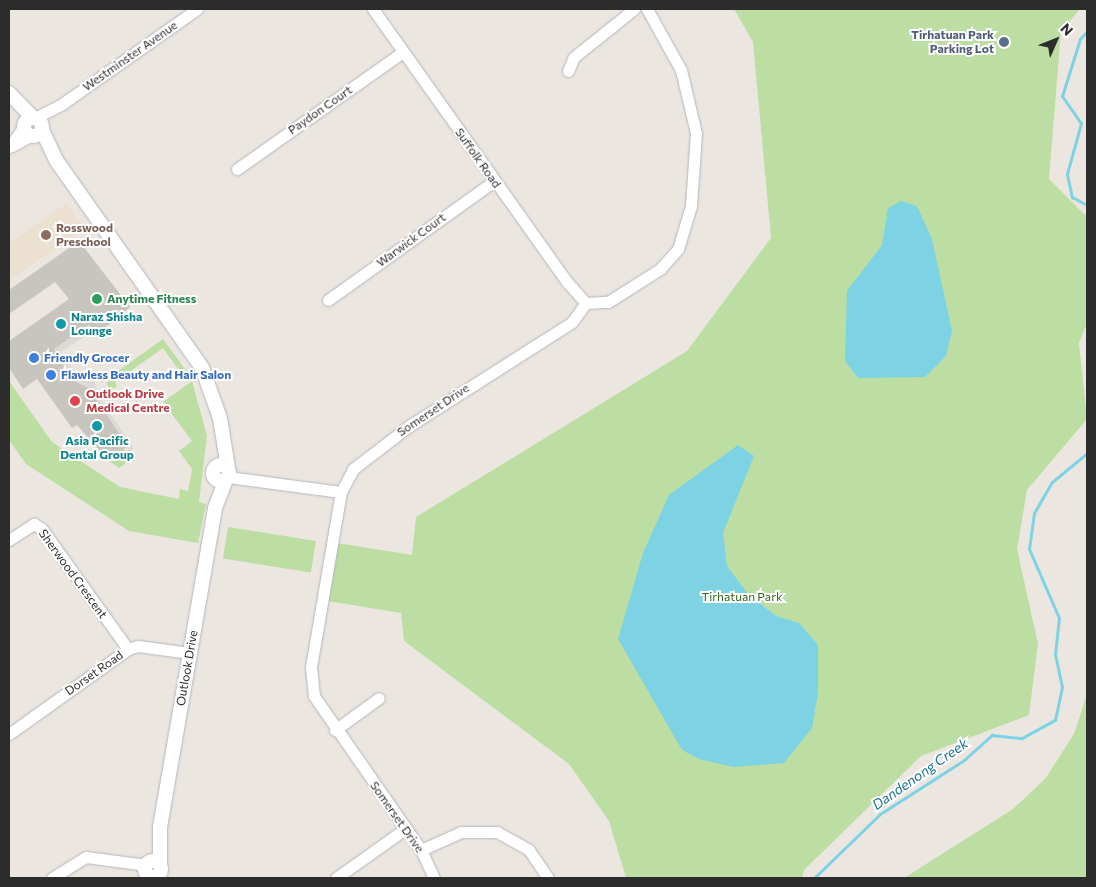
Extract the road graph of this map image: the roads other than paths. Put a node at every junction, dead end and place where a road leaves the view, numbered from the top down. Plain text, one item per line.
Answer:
1 (197, 9) edge
2 (373, 9) edge
3 (634, 9) edge
4 (647, 9) edge
5 (403, 52) junction
6 (568, 71) dead end
7 (9, 93) edge
8 (33, 127) junction
9 (9, 147) edge
10 (237, 168) dead end
11 (494, 181) junction
12 (328, 300) dead end
13 (586, 303) junction
14 (224, 473) junction
15 (341, 492) junction
16 (9, 540) edge
17 (128, 649) junction
18 (190, 653) junction
19 (379, 698) dead end
20 (335, 730) junction
21 (9, 734) edge
22 (406, 829) junction
23 (421, 850) junction
24 (151, 871) edge
25 (52, 878) edge
26 (336, 878) edge
27 (434, 878) edge
28 (548, 878) edge

1 - 8 street, Westminster Avenue
2 - 5 street, Suffolk Road
3 - 6 street
4 - 13 street
5 - 10 street, Paydon Court
5 - 11 street, Suffolk Road
7 - 8 street, Outlook Drive
8 - 9 street
8 - 14 street, Outlook Drive
11 - 12 street, Warwick Court
11 - 13 street, Suffolk Road
13 - 15 street, Somerset Drive
14 - 15 street
14 - 18 street, Outlook Drive
15 - 20 street, Somerset Drive
16 - 17 street, Sherwood Crescent
17 - 18 street, Dorset Road
17 - 21 street, Dorset Road
18 - 24 street, Outlook Drive
19 - 20 street
20 - 22 street, Somerset Drive
22 - 23 street, Somerset Drive
22 - 26 street
23 - 27 street, Somerset Drive
23 - 28 street
24 - 25 street

